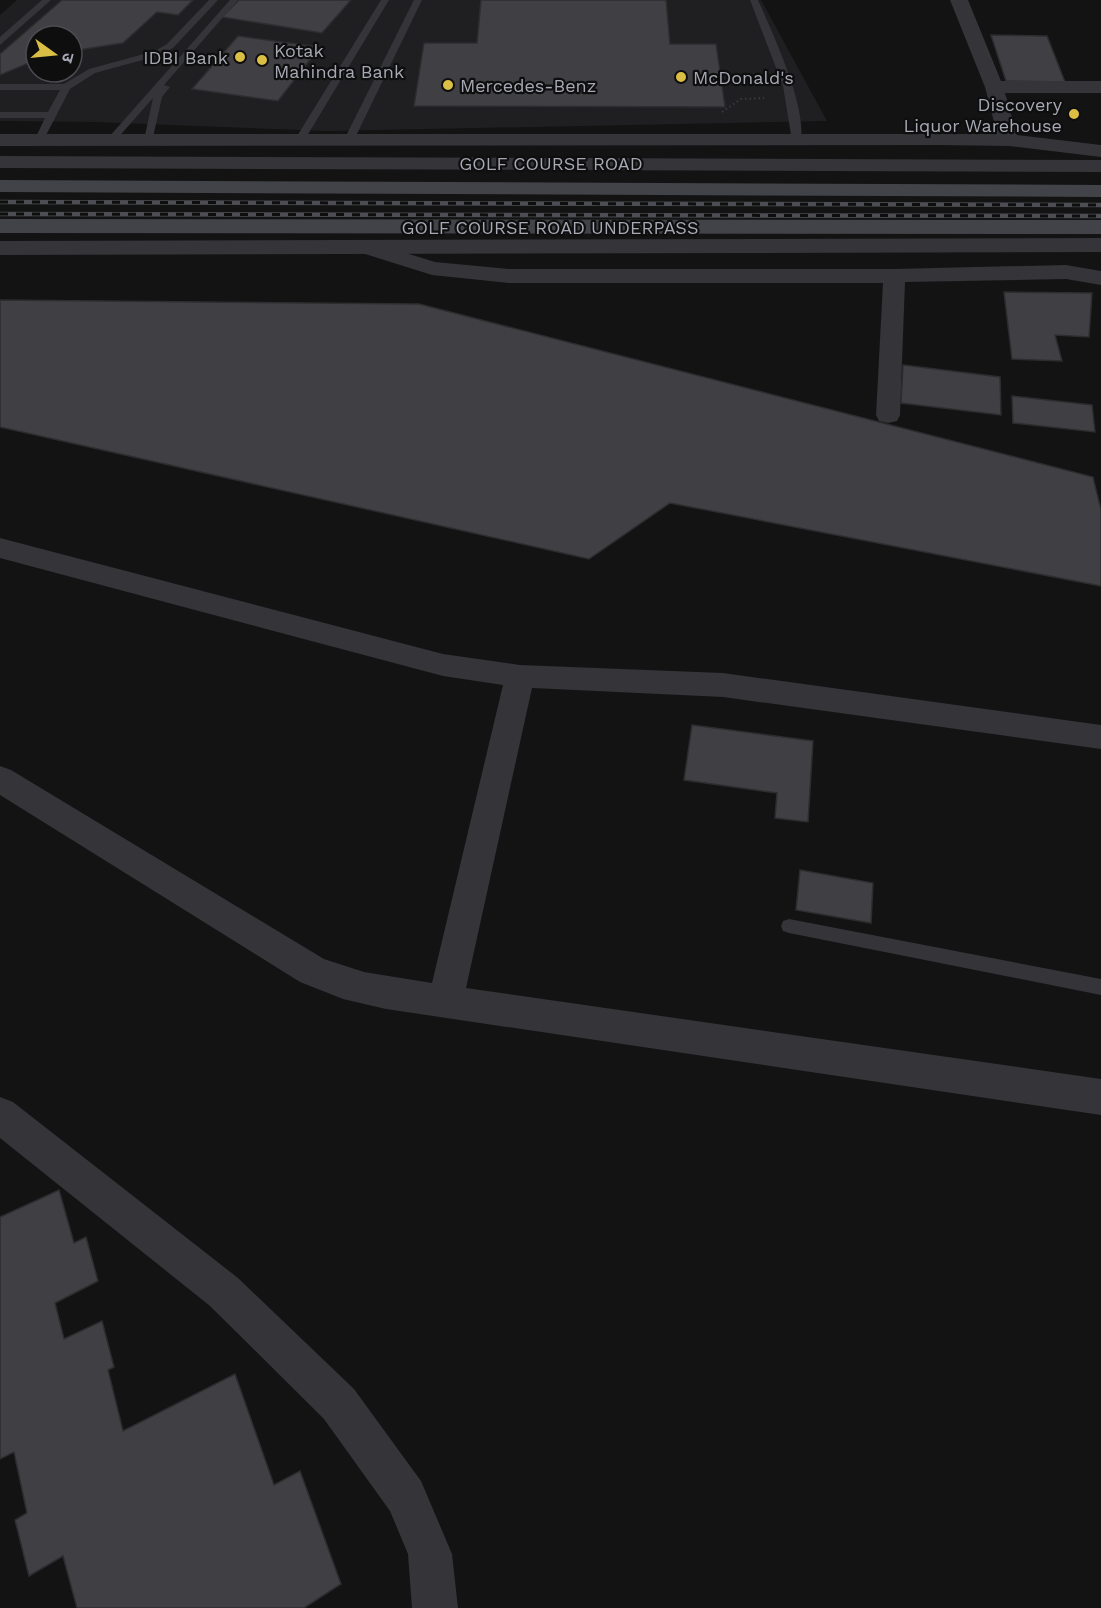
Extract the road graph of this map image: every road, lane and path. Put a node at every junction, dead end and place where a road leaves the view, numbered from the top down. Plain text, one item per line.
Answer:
1 (47, 0) edge
2 (214, 0) edge
3 (234, 0) edge
4 (385, 0) edge
5 (418, 0) edge
6 (754, 0) edge
7 (959, 0) edge
8 (217, 32) dead end
9 (0, 42) edge
10 (0, 87) edge
11 (66, 87) junction
12 (994, 87) junction
13 (1101, 87) edge
14 (0, 115) edge
15 (51, 115) junction
16 (112, 139) junction
17 (0, 140) edge
18 (149, 140) junction
19 (349, 140) junction
20 (1009, 140) junction
21 (39, 141) junction
22 (299, 141) junction
23 (797, 141) junction
24 (1101, 151) edge
25 (0, 162) edge
26 (1101, 166) edge
27 (0, 186) edge
28 (1101, 191) edge
29 (0, 226) edge
30 (1101, 227) edge
31 (1101, 245) edge
32 (0, 248) edge
33 (370, 248) junction
34 (894, 276) junction
35 (1101, 278) edge
36 (888, 415) dead end
37 (0, 548) edge
38 (520, 676) junction
39 (1101, 737) edge
40 (0, 779) edge
41 (789, 926) dead end
42 (1101, 987) edge
43 (445, 1002) junction
44 (1101, 1097) edge
45 (0, 1115) edge
46 (435, 1608) edge

1 - 9 lane
2 - 11 lane
3 - 16 lane
4 - 22 lane
5 - 19 lane
6 - 23 lane
7 - 12 street
8 - 18 lane
10 - 11 lane
11 - 15 lane
12 - 13 street
12 - 20 street
14 - 15 lane
15 - 21 lane
16 - 18 street
16 - 21 street
17 - 21 street
18 - 22 street
19 - 22 street
19 - 23 street
20 - 23 street
20 - 24 street
25 - 26 street, GOLF COURSE ROAD
27 - 28 main road, GOLF COURSE ROAD UNDERPASS
29 - 30 main road, GOLF COURSE ROAD UNDERPASS
31 - 33 street
32 - 33 street
33 - 34 street
34 - 35 street
34 - 36 street
37 - 38 street
38 - 39 street
38 - 43 street
40 - 43 street
41 - 42 lane
43 - 44 street
45 - 46 street

